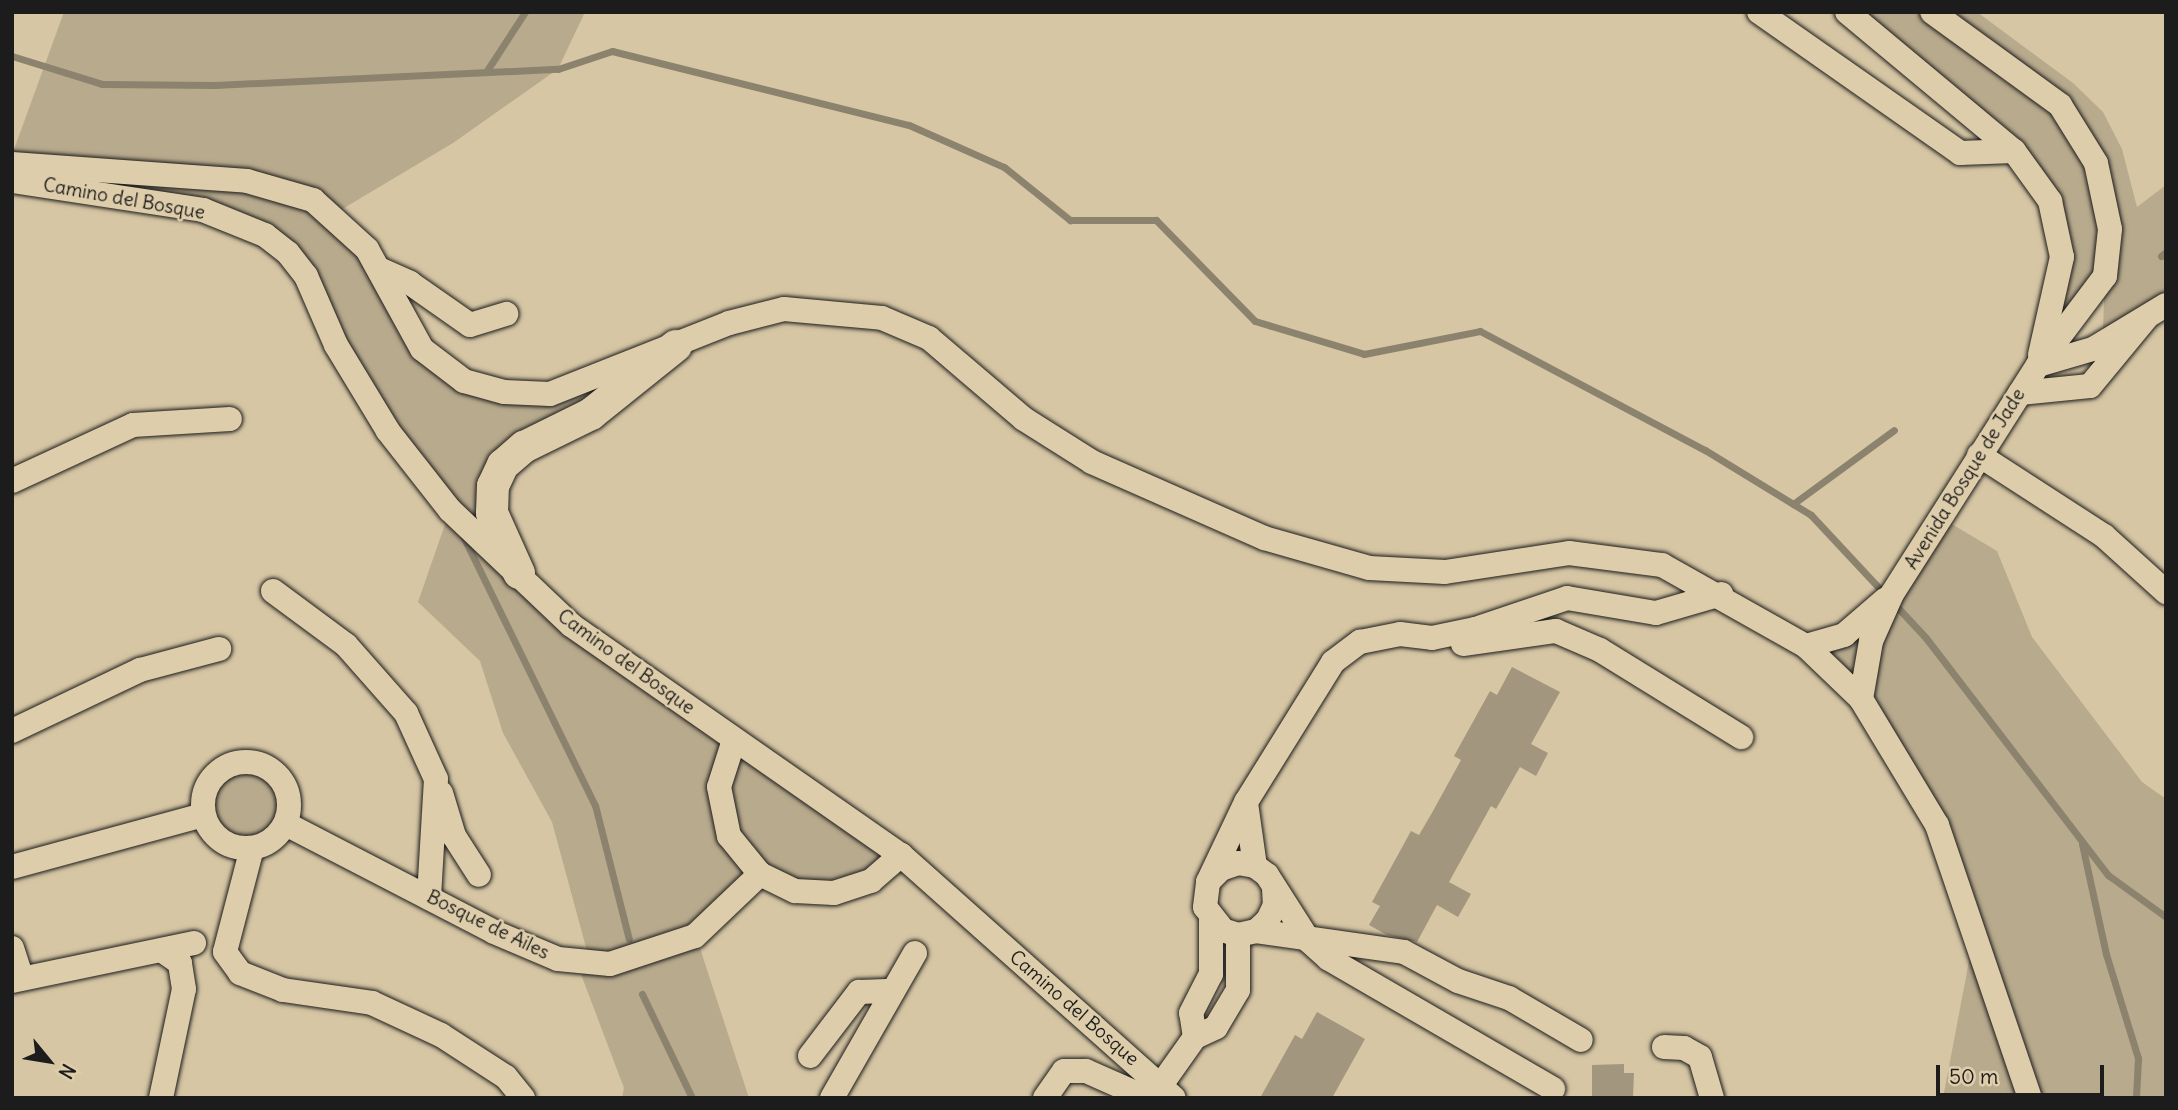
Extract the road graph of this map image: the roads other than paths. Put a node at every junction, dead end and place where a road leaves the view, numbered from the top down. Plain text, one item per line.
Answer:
1 (1759, 12) edge
2 (1847, 12) edge
3 (1932, 12) edge
4 (2014, 151) junction
5 (12, 164) edge
6 (12, 181) edge
7 (379, 269) junction
8 (2156, 311) edge
9 (506, 314) dead end
10 (676, 346) junction
11 (2038, 365) junction
12 (2020, 393) junction
13 (230, 419) dead end
14 (1979, 455) junction
15 (12, 481) edge
16 (519, 573) junction
17 (272, 591) dead end
18 (2166, 593) edge
19 (1721, 594) junction
20 (1892, 594) junction
21 (1432, 638) junction
22 (1806, 646) junction
23 (219, 649) dead end
24 (1861, 699) junction
25 (12, 732) edge
26 (1741, 737) dead end
27 (734, 740) junction
28 (436, 779) junction
29 (1246, 802) junction
30 (203, 815) junction
31 (286, 824) junction
32 (252, 848) junction
33 (901, 855) junction
34 (1255, 866) junction
35 (12, 867) edge
36 (760, 874) junction
37 (479, 875) dead end
38 (1208, 882) junction
39 (1274, 888) junction
40 (429, 898) junction
41 (1210, 920) junction
42 (1247, 933) junction
43 (1309, 941) junction
44 (194, 943) dead end
45 (12, 948) edge
46 (164, 952) junction
47 (915, 953) dead end
48 (17, 979) edge
49 (893, 991) junction
50 (1195, 1037) junction
51 (1581, 1041) dead end
52 (1664, 1047) dead end
53 (810, 1056) dead end
54 (1553, 1089) dead end
55 (1161, 1093) edge
56 (161, 1098) edge
57 (523, 1098) edge
58 (832, 1098) edge
59 (1045, 1098) edge
60 (1712, 1098) edge
61 (2030, 1098) edge

1 - 4 street
2 - 4 street, Avenida Bosque de Jade
3 - 11 street, Avenida Bosque de Jade
4 - 11 street, Avenida Bosque de Jade
5 - 7 street
6 - 16 street, Camino del Bosque
7 - 9 street
7 - 10 street
8 - 11 street
8 - 12 street
10 - 16 main road
10 - 19 street
11 - 12 street, Avenida Bosque de Jade
12 - 14 street, Avenida Bosque de Jade
13 - 15 street
14 - 18 street
14 - 20 street, Avenida Bosque de Jade
16 - 27 street, Camino del Bosque
17 - 28 street
19 - 21 street
19 - 22 street
20 - 22 street, Avenida Bosque de Jade
20 - 24 street, Avenida Bosque de Jade
21 - 26 street
21 - 29 street
22 - 24 street
23 - 25 street
24 - 61 street
27 - 33 street, Camino del Bosque
27 - 36 street
28 - 37 street
28 - 40 street
29 - 34 street
29 - 38 street
30 - 31 street
30 - 32 street
30 - 35 street
31 - 32 street
31 - 40 street, Bosque de Ailes
32 - 57 street
33 - 36 street
33 - 55 street, Camino del Bosque
34 - 38 street
34 - 39 street
36 - 40 street, Bosque de Ailes
38 - 41 street
39 - 42 street
39 - 43 street
41 - 42 street
41 - 50 street
42 - 43 street
42 - 50 street
43 - 51 street
43 - 54 street
44 - 46 street
45 - 48 street
46 - 48 street
46 - 56 street
47 - 49 street
49 - 53 street
49 - 58 street
50 - 55 street
52 - 60 street
55 - 59 street

